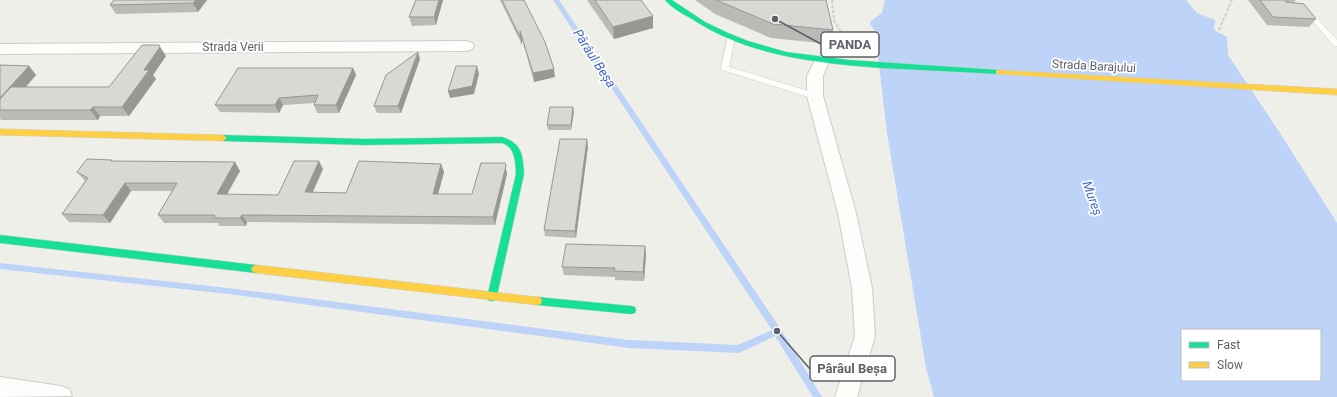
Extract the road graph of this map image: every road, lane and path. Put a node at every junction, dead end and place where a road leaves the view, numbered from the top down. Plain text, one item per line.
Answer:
1 (668, 0) edge
2 (832, 0) edge
3 (1232, 0) edge
4 (1298, 9) edge
5 (1219, 30) dead end
6 (731, 37) junction
7 (1337, 44) edge
8 (467, 46) dead end
9 (0, 49) edge
10 (821, 61) junction
11 (849, 63) junction
12 (1337, 92) edge
13 (815, 96) junction
14 (0, 132) edge
15 (0, 239) edge
16 (492, 297) junction
17 (631, 310) dead end
18 (0, 387) edge
19 (61, 396) dead end
20 (846, 397) edge

1 - 6 street, Strada Barajului
2 - 11 path
3 - 5 path
4 - 7 lane
6 - 10 street, Strada Barajului
6 - 13 lane
8 - 9 street, Strada Verii
10 - 11 street, Strada Barajului
10 - 13 street
11 - 12 street, Strada Barajului
13 - 20 street
14 - 16 street
15 - 16 street
16 - 17 street
18 - 19 street

